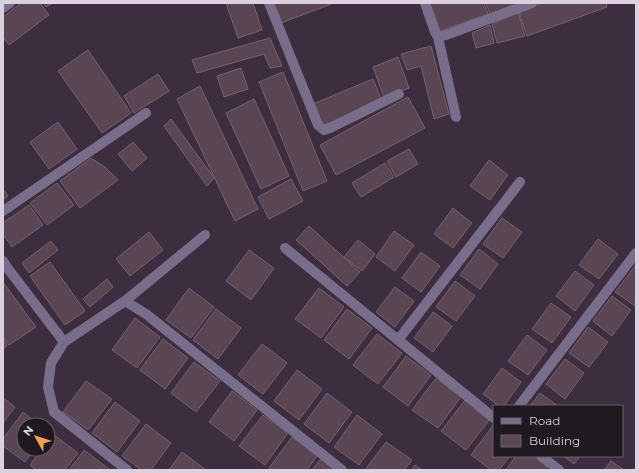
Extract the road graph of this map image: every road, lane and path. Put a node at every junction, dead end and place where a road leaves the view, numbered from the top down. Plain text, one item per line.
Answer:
1 (10, 3) edge
2 (269, 3) edge
3 (425, 3) edge
4 (532, 3) edge
5 (3, 8) edge
6 (438, 37) junction
7 (399, 94) dead end
8 (146, 113) dead end
9 (456, 117) dead end
10 (520, 182) dead end
11 (3, 211) edge
12 (204, 235) dead end
13 (285, 248) dead end
14 (636, 253) edge
15 (3, 261) edge
16 (6, 273) edge
17 (125, 302) junction
18 (398, 340) junction
19 (64, 342) junction
20 (520, 405) edge
21 (493, 417) edge
22 (542, 457) edge
23 (127, 470) edge
24 (342, 470) edge
25 (559, 470) edge

1 - 5 street
2 - 7 street
3 - 6 street
4 - 6 street
6 - 9 street
8 - 11 street
10 - 18 street
12 - 17 street
13 - 18 street
14 - 20 street
15 - 16 street
16 - 19 street
17 - 19 street
17 - 24 street
18 - 21 street
19 - 23 street
22 - 25 street

